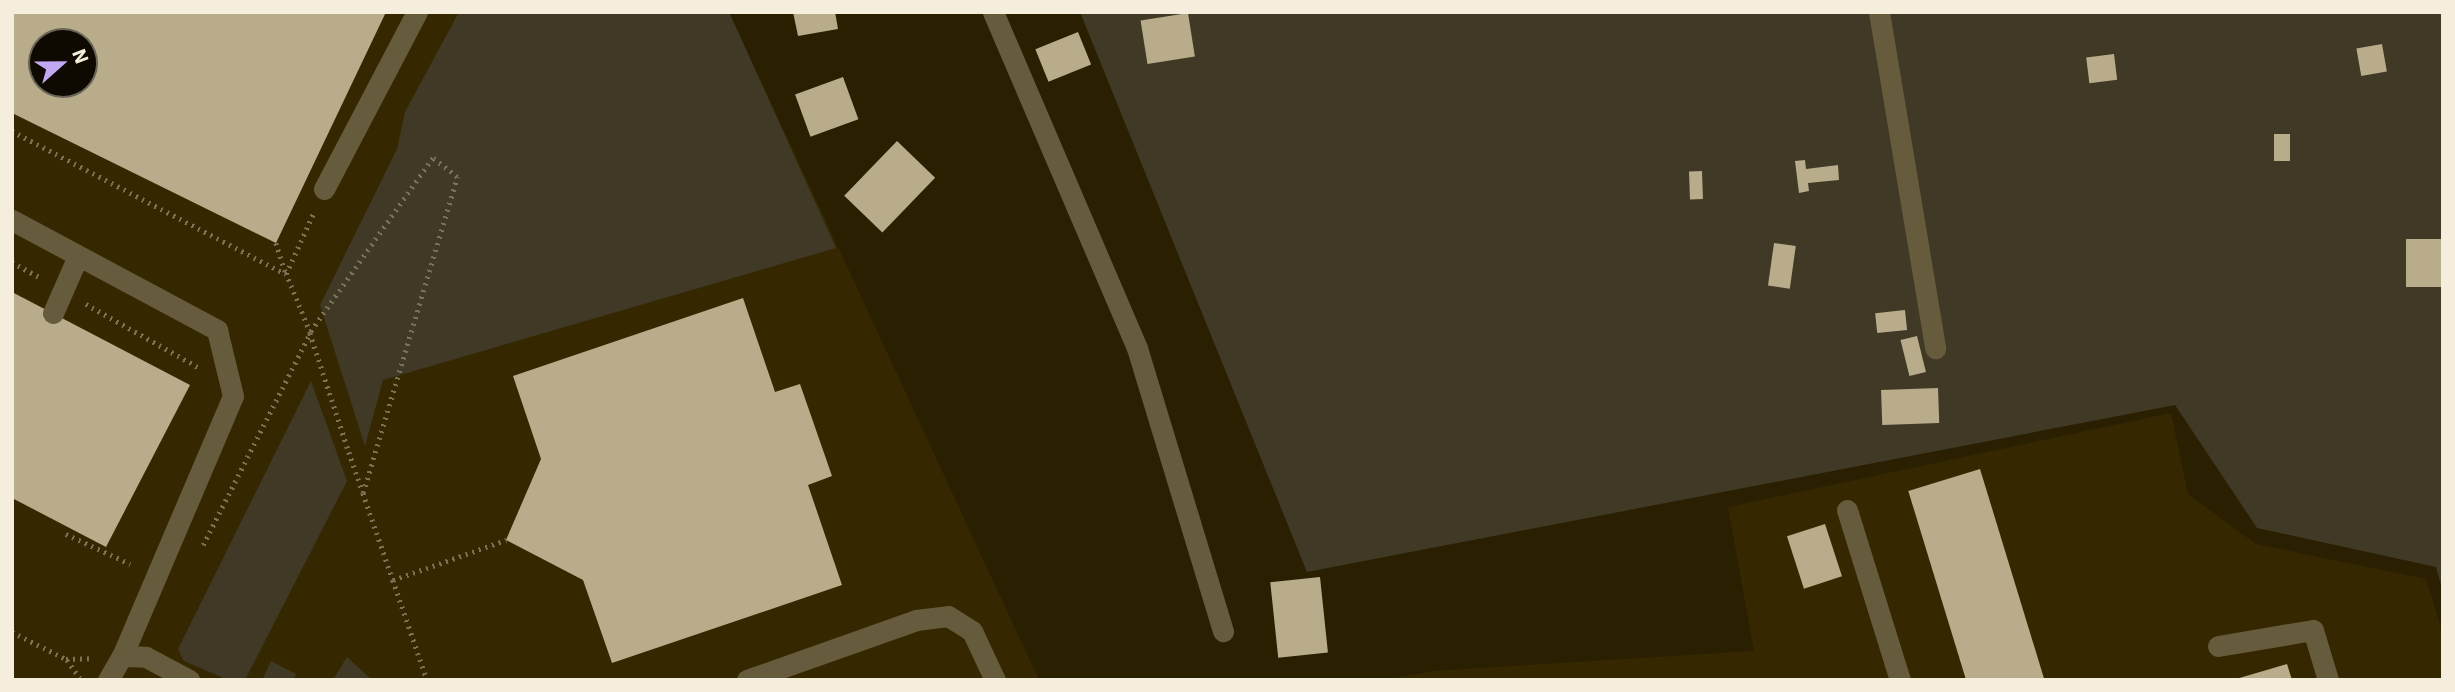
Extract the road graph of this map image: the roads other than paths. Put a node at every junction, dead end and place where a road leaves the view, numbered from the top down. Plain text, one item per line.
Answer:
1 (417, 12) edge
2 (993, 12) edge
3 (1880, 12) edge
4 (324, 189) dead end
5 (12, 220) edge
6 (78, 256) junction
7 (53, 313) dead end
8 (1936, 348) dead end
9 (1847, 510) dead end
10 (1223, 631) dead end
11 (2218, 646) dead end
12 (122, 656) junction
13 (107, 680) edge
14 (189, 680) edge
15 (747, 680) edge
16 (995, 680) edge
17 (1900, 680) edge
18 (2328, 680) edge

1 - 4 lane
2 - 10 lane
3 - 8 lane
5 - 6 lane
6 - 7 lane
6 - 12 lane
9 - 17 lane
11 - 18 lane
12 - 13 lane
12 - 14 lane
15 - 16 lane

